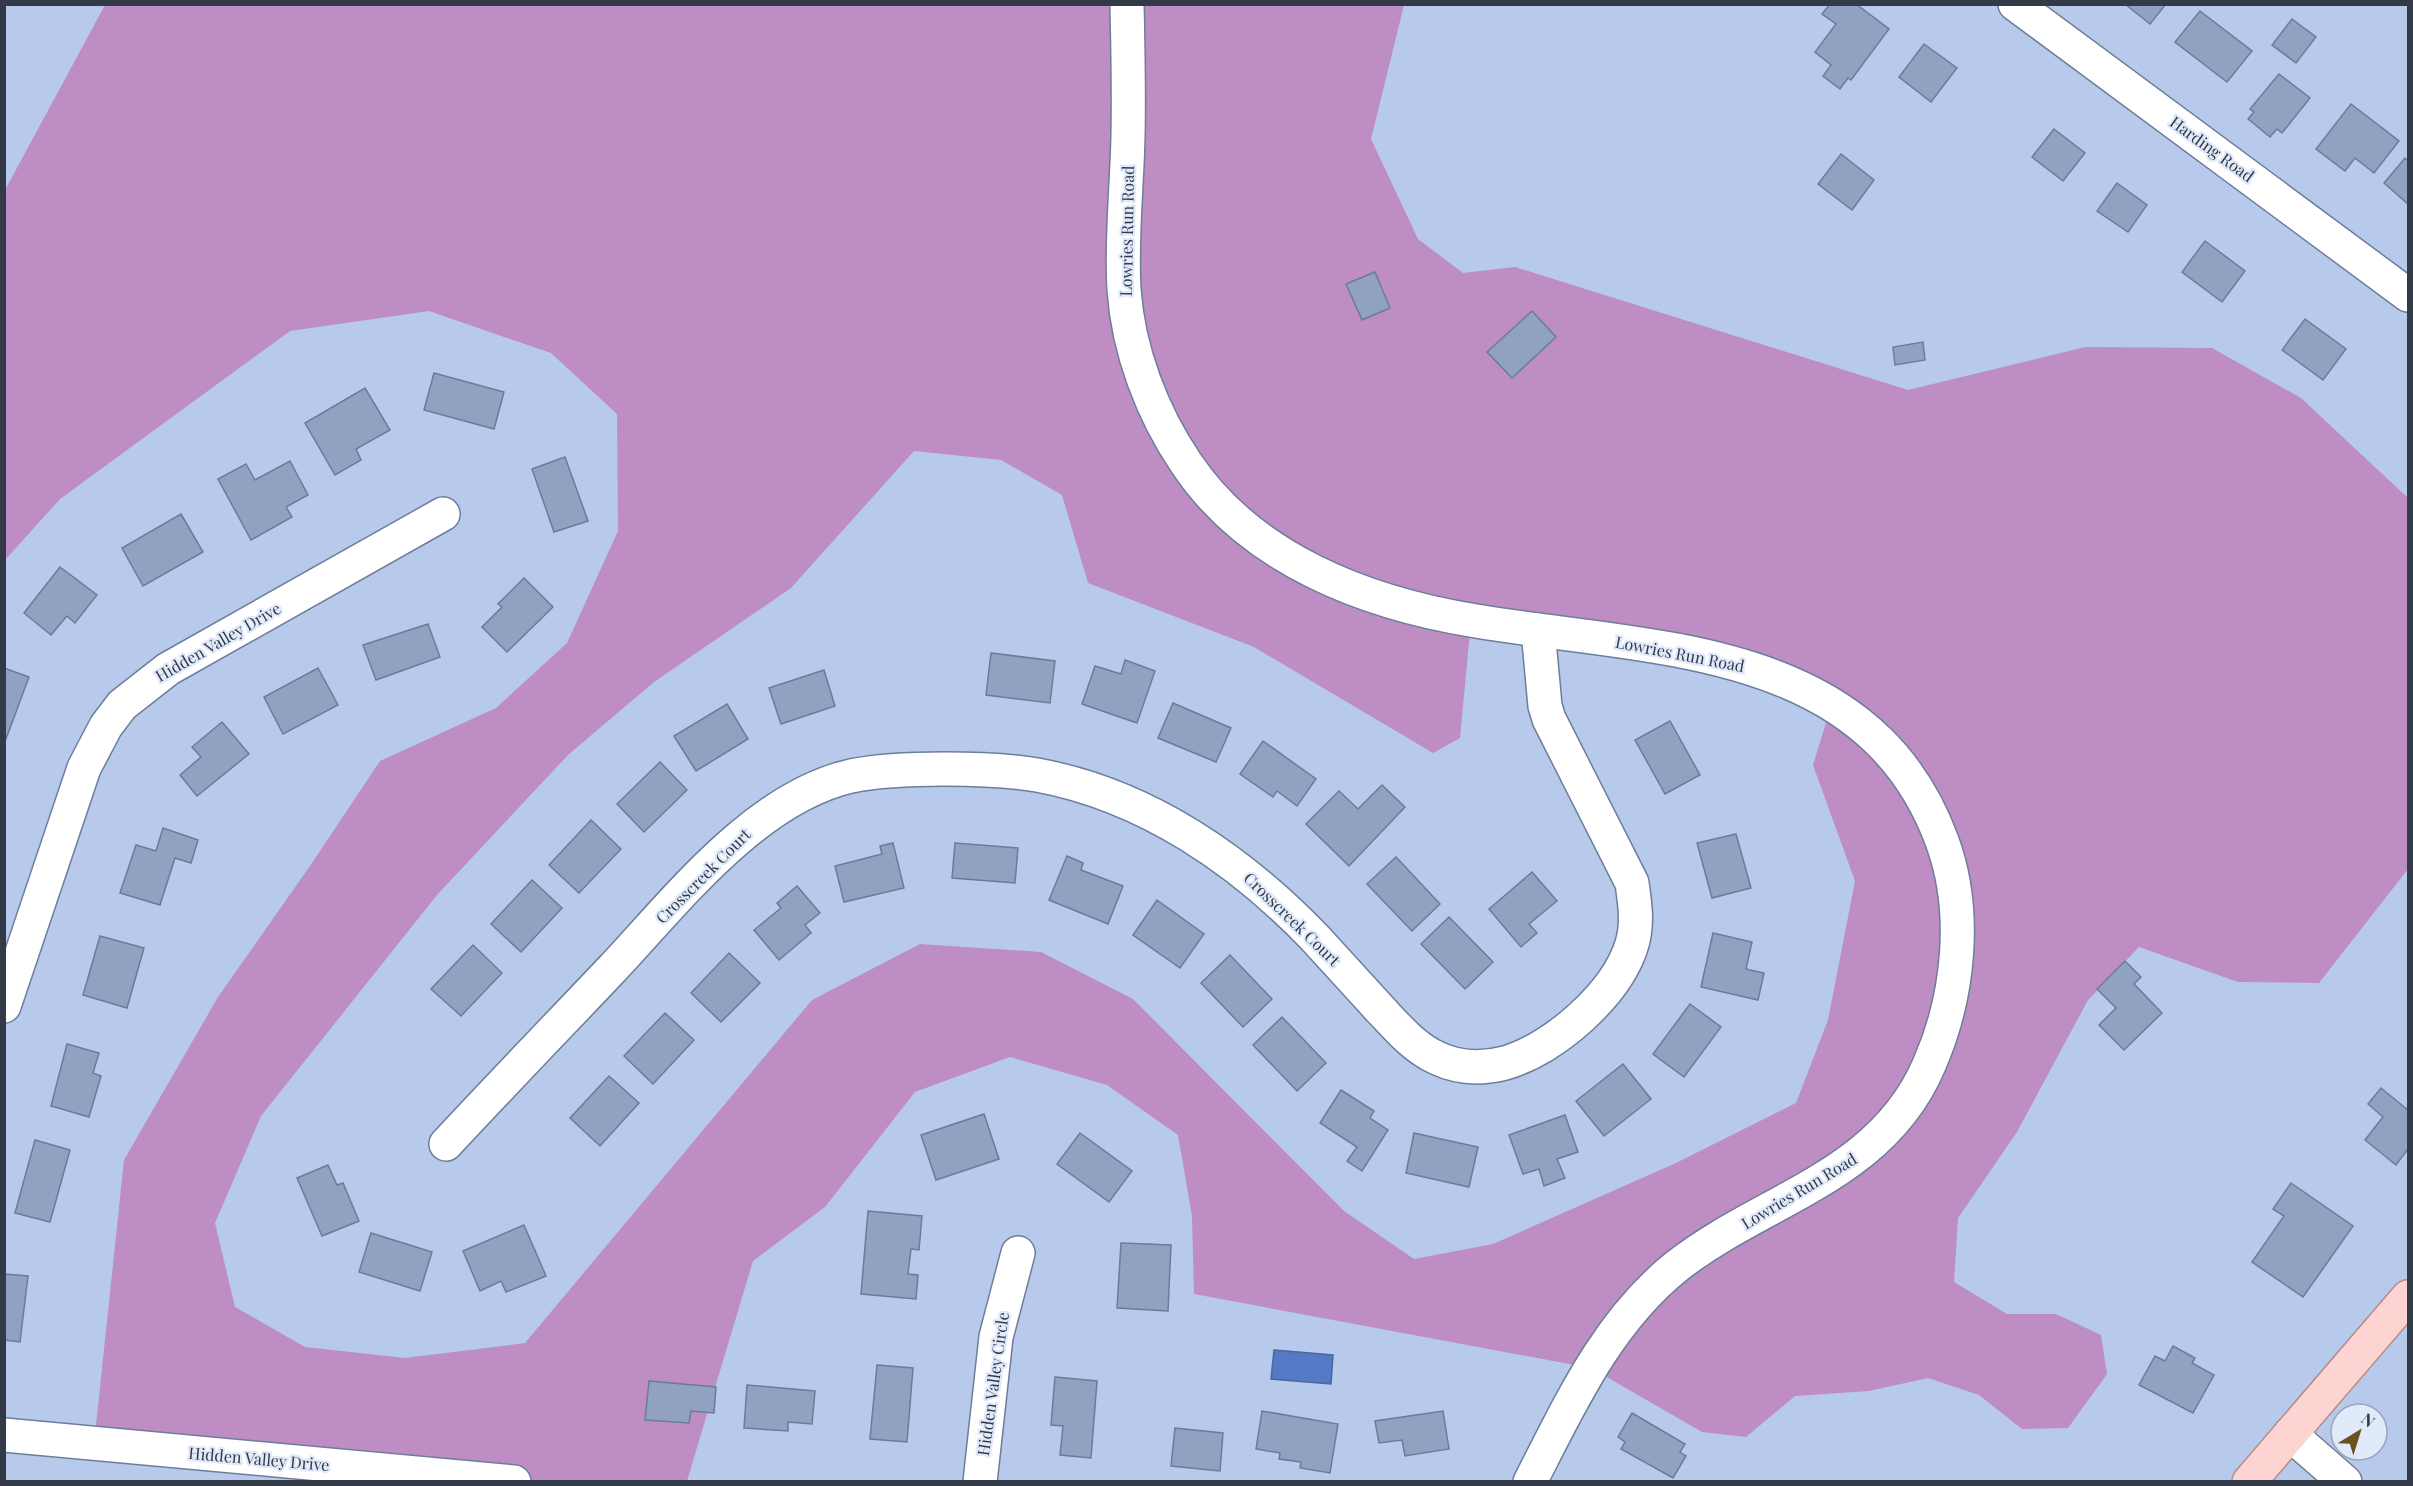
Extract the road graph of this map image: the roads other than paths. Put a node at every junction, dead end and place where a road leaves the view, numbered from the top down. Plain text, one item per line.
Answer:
1 (1127, 4) edge
2 (2015, 4) edge
3 (2409, 295) edge
4 (443, 514) dead end
5 (1538, 630) junction
6 (4, 1006) edge
7 (446, 1143) dead end
8 (1018, 1253) dead end
9 (2409, 1297) edge
10 (2290, 1434) junction
11 (4, 1435) edge
12 (514, 1482) edge
13 (980, 1482) edge
14 (1530, 1482) edge
15 (2249, 1482) edge
16 (2345, 1482) edge

1 - 5 street, Lowries Run Road
2 - 3 street, Harding Road
4 - 6 street, Hidden Valley Drive
5 - 7 street, Crosscreek Court
5 - 14 street, Lowries Run Road
8 - 13 street, Hidden Valley Circle
9 - 10 main road
10 - 15 main road
10 - 16 street
11 - 12 street, Hidden Valley Drive

